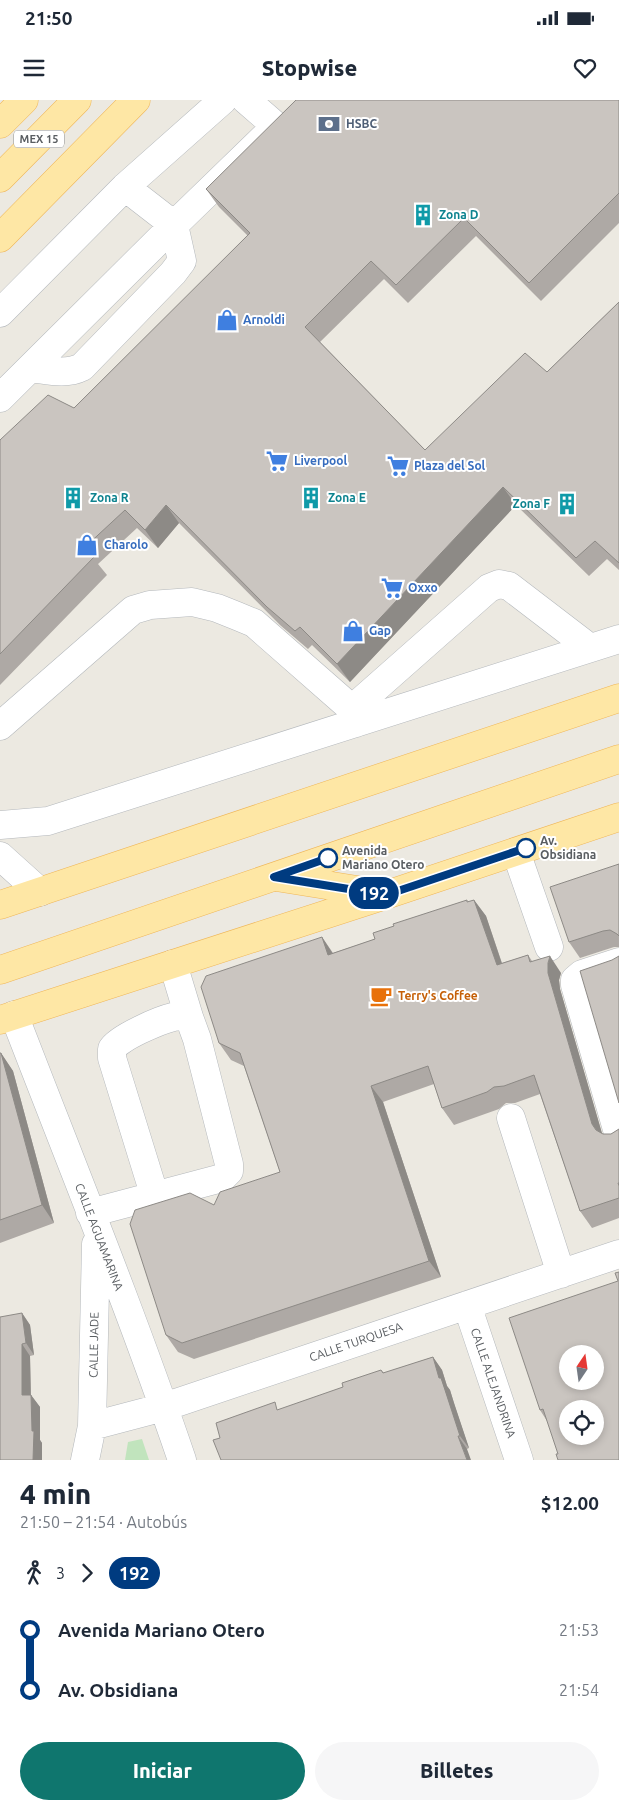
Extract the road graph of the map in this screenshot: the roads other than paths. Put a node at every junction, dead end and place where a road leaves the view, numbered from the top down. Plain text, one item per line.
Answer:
1 (24, 100) edge
2 (77, 100) edge
3 (136, 100) edge
4 (223, 100) edge
5 (246, 100) edge
6 (296, 107) edge
7 (0, 124) edge
8 (276, 126) junction
9 (0, 178) edge
10 (125, 187) junction
11 (174, 225) junction
12 (0, 238) edge
13 (0, 313) edge
14 (0, 398) edge
15 (619, 639) edge
16 (590, 648) junction
17 (619, 698) edge
18 (354, 716) junction
19 (0, 726) edge
20 (619, 759) edge
21 (619, 817) edge
22 (0, 825) edge
23 (516, 852) junction
24 (0, 856) edge
25 (274, 877) junction
26 (40, 892) junction
27 (386, 895) junction
28 (0, 905) edge
29 (549, 947) dead end
30 (619, 962) edge
31 (173, 964) junction
32 (0, 970) edge
33 (7, 1017) edge
34 (189, 1017) junction
35 (512, 1118) dead end
36 (619, 1136) edge
37 (154, 1197) junction
38 (93, 1222) junction
39 (619, 1254) edge
40 (561, 1274) junction
41 (466, 1305) junction
42 (164, 1407) junction
43 (92, 1426) junction
44 (85, 1460) edge
45 (182, 1460) edge
46 (519, 1460) edge

1 - 7 main road, MEX 15
2 - 9 main road, MEX 15
3 - 12 main road
4 - 10 street
5 - 8 street
6 - 8 street
8 - 11 street
10 - 11 street
10 - 13 street
11 - 14 street
15 - 16 street
16 - 18 street
16 - 18 street
17 - 26 main road
18 - 19 street
18 - 22 street
20 - 25 main road
21 - 23 main road
23 - 27 main road
23 - 29 street
24 - 26 street
25 - 27 main road
25 - 32 main road
26 - 28 main road
27 - 31 main road
30 - 36 street
31 - 33 main road
31 - 34 street
33 - 38 street, CALLE AGUAMARINA
34 - 37 street
34 - 37 street
35 - 40 street
37 - 38 street
38 - 42 street, CALLE AGUAMARINA
38 - 43 street, CALLE JADE
39 - 40 street, CALLE TURQUESA
40 - 41 street, CALLE TURQUESA
41 - 42 street, CALLE TURQUESA
41 - 46 street, CALLE ALEJANDRINA
42 - 43 street, CALLE TURQUESA
42 - 45 street, CALLE AGUAMARINA
43 - 44 street, CALLE JADE

